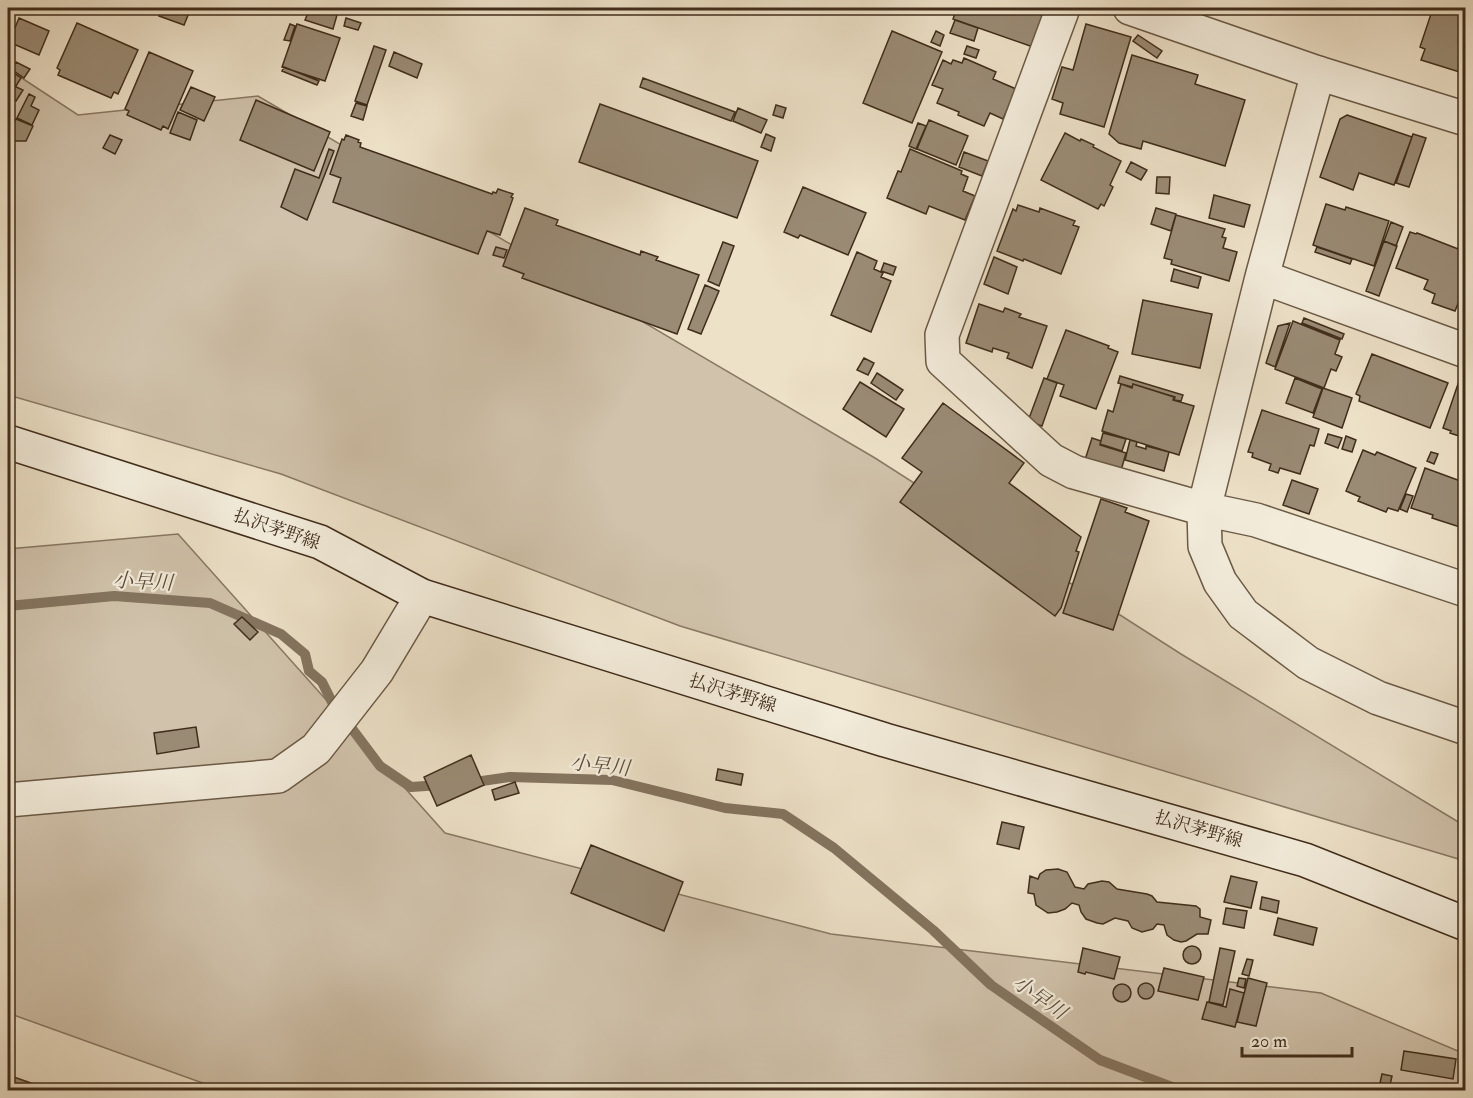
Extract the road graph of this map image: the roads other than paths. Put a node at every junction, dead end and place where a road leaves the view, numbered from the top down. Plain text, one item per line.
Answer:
1 (1064, 8) edge
2 (1130, 8) edge
3 (1318, 73) junction
4 (1466, 119) edge
5 (1262, 277) junction
6 (1466, 351) edge
7 (8, 442) edge
8 (1204, 509) junction
9 (1466, 590) edge
10 (422, 596) junction
11 (1466, 728) edge
12 (8, 800) edge
13 (1466, 924) edge

1 - 8 street
2 - 3 street
3 - 4 street
3 - 5 street
5 - 6 street
5 - 8 street
7 - 10 street, 払沢茅野線
8 - 9 street
8 - 11 street
10 - 12 street
10 - 13 street, 払沢茅野線

